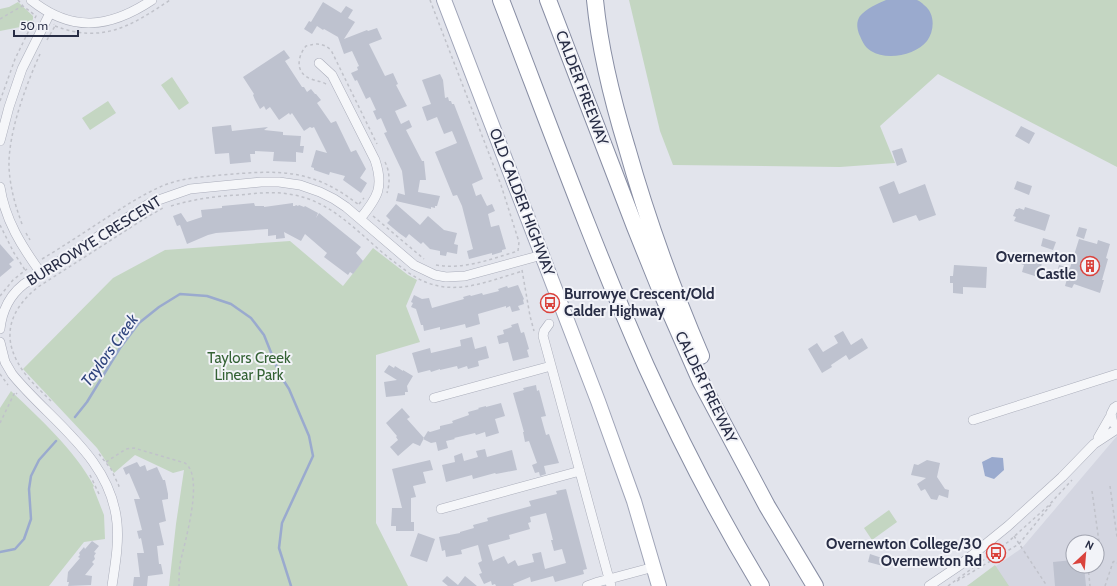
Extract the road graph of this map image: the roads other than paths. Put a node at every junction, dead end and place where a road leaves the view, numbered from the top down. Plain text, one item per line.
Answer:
1 (152, 0) edge
2 (444, 0) edge
3 (501, 0) edge
4 (548, 0) edge
5 (595, 0) edge
6 (29, 2) edge
7 (48, 16) junction
8 (319, 63) dead end
9 (0, 141) edge
10 (0, 187) edge
11 (360, 219) junction
12 (542, 255) junction
13 (40, 273) junction
14 (549, 324) dead end
15 (0, 329) edge
16 (0, 342) edge
17 (552, 366) junction
18 (1117, 374) edge
19 (434, 398) dead end
20 (1117, 406) edge
21 (1110, 417) junction
22 (973, 420) dead end
23 (1117, 427) edge
24 (1094, 444) junction
25 (580, 471) junction
26 (441, 509) dead end
27 (793, 549) junction
28 (654, 567) junction
29 (610, 582) edge
30 (112, 586) edge
31 (588, 586) edge
32 (659, 586) edge
33 (761, 586) edge
34 (815, 586) edge
35 (929, 586) edge

1 - 7 street
2 - 12 main road, OLD CALDER HIGHWAY
3 - 33 highway
4 - 27 highway, CALDER FREEWAY
5 - 27 highway
6 - 7 street
7 - 9 street
8 - 11 street
10 - 13 street
11 - 12 street, BURROWYE CRESCENT
11 - 13 street, BURROWYE CRESCENT
12 - 28 main road, OLD CALDER HIGHWAY
13 - 15 street, BURROWYE CRESCENT
14 - 17 street
16 - 30 street
17 - 19 street
17 - 25 street
18 - 22 street
20 - 21 street
21 - 23 street
21 - 24 street
23 - 24 street
24 - 35 street
25 - 26 street
25 - 29 street
27 - 34 highway, CALDER FREEWAY
28 - 29 street
28 - 32 main road, OLD CALDER HIGHWAY
29 - 31 street

